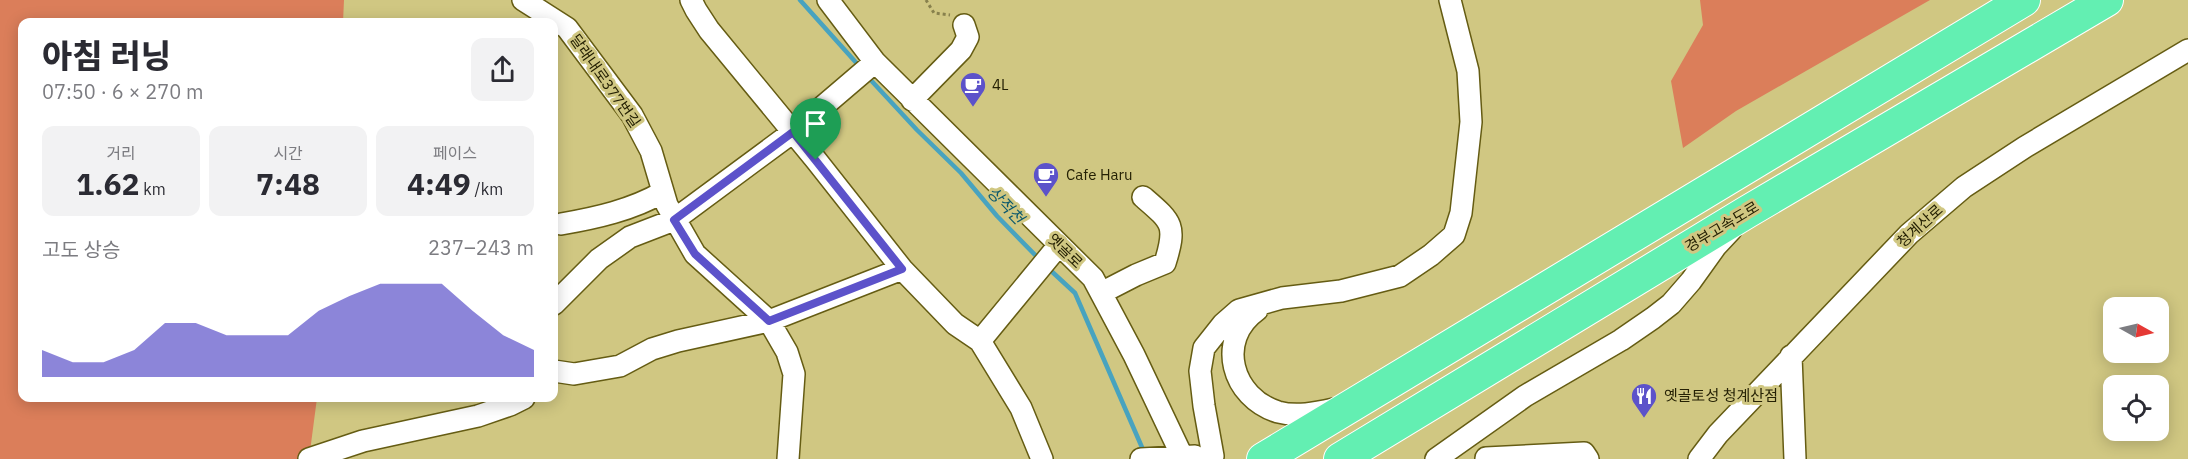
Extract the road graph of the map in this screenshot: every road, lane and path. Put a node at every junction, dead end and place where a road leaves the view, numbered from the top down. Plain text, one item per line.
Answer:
1 (523, 0) edge
2 (692, 0) edge
3 (828, 0) edge
4 (926, 0) edge
5 (1450, 0) edge
6 (2024, 0) edge
7 (2107, 0) edge
8 (551, 18) edge
9 (558, 22) edge
10 (964, 25) joint
11 (2188, 50) edge
12 (875, 62) junction
13 (912, 100) junction
14 (793, 132) junction
15 (663, 192) junction
16 (1143, 197) dead end
17 (1747, 212) junction
18 (674, 220) junction
19 (561, 224) dead end
20 (1048, 257) junction
21 (902, 269) junction
22 (1101, 293) junction
23 (1282, 298) junction
24 (558, 300) edge
25 (769, 321) junction
26 (980, 341) junction
27 (1791, 356) junction
28 (558, 372) edge
29 (1360, 400) junction
30 (516, 402) edge
31 (1269, 455) edge
32 (1173, 456) junction
33 (1214, 457) edge
34 (1486, 458) edge
35 (309, 459) edge
36 (788, 459) edge
37 (1041, 459) edge
38 (1141, 459) edge
39 (1340, 459) edge
40 (1436, 459) edge
41 (1588, 459) edge
42 (1699, 459) edge
43 (1795, 459) edge

1 - 8 street, 달래내로377번길
2 - 14 street
3 - 12 street, 옛골로
4 - 10 path
5 - 23 street
6 - 29 highway
7 - 17 highway, 경부고속도로
9 - 15 street, 달래내로377번길
10 - 13 street
11 - 27 street, 청계산로
12 - 13 street, 옛골로
12 - 14 street
13 - 20 street, 옛골로
14 - 18 street
14 - 21 street
15 - 18 street, 달래내로377번길
15 - 19 street
16 - 22 street
17 - 39 highway, 경부고속도로
17 - 40 street
18 - 24 street
18 - 25 street, 달래내로377번길
20 - 22 street, 옛골로
20 - 26 street
21 - 25 street
21 - 26 street
22 - 32 street, 옛골로
23 - 29 street
23 - 33 street
25 - 28 street
25 - 36 street, 달래내로377번길
26 - 37 street
27 - 42 street, 청계산로
27 - 43 street
29 - 31 highway
30 - 35 street
32 - 33 street
32 - 38 street
34 - 41 street

